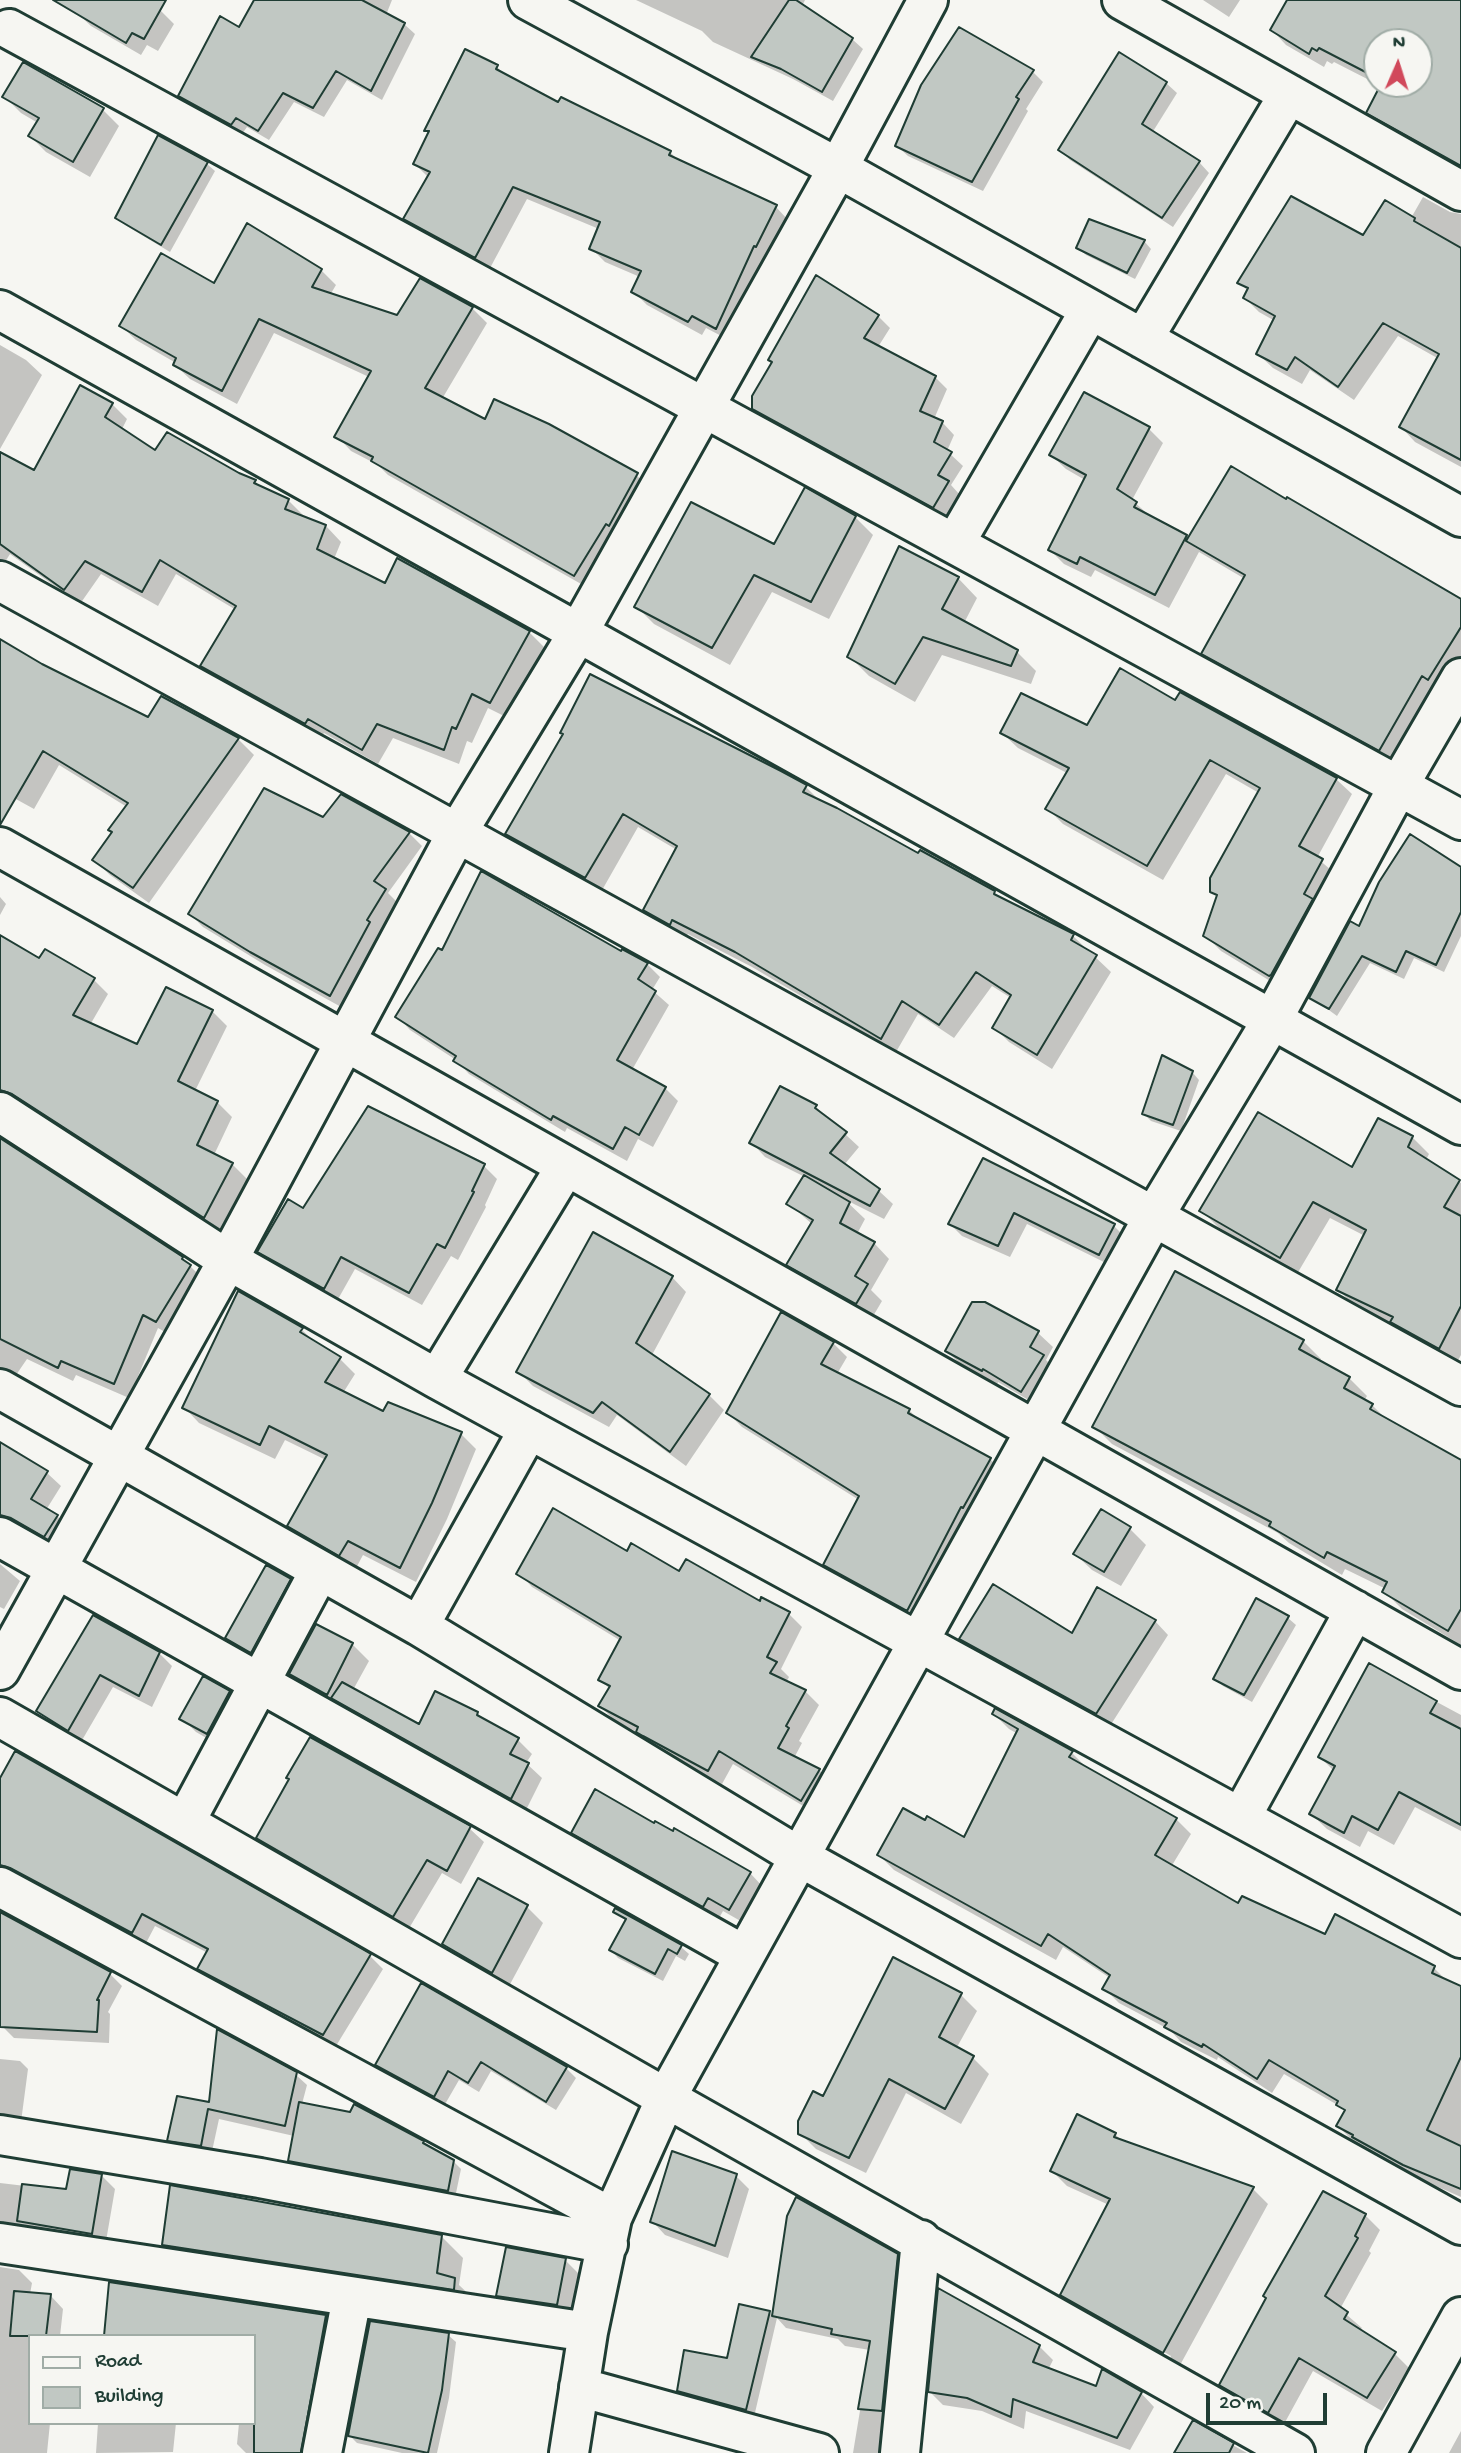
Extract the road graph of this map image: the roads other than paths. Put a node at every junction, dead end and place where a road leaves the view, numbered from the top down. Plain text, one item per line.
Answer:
1 (528, 0) edge
2 (929, 0) edge
3 (1122, 0) edge
4 (11, 24) edge
5 (1289, 94) junction
6 (838, 168) junction
7 (1461, 191) edge
8 (0, 310) edge
9 (1090, 310) junction
10 (1143, 339) junction
11 (704, 407) junction
12 (1461, 517) edge
13 (955, 543) junction
14 (0, 581) edge
15 (578, 633) junction
16 (1461, 678) edge
17 (1399, 785) junction
18 (1461, 820) edge
19 (457, 833) junction
20 (0, 848) edge
21 (1272, 1020) junction
22 (344, 1041) junction
23 (0, 1112) edge
24 (1461, 1125) edge
25 (566, 1166) junction
26 (1154, 1216) junction
27 (228, 1260) junction
28 (437, 1379) junction
29 (1461, 1385) edge
30 (0, 1389) edge
31 (529, 1429) junction
32 (1035, 1430) junction
33 (119, 1456) junction
34 (0, 1537) edge
35 (56, 1569) junction
36 (320, 1570) junction
37 (1355, 1610) junction
38 (419, 1626) junction
39 (920, 1643) junction
40 (0, 1670) edge
41 (1461, 1670) edge
42 (258, 1683) junction
43 (0, 1717) edge
44 (1241, 1817) junction
45 (185, 1822) junction
46 (798, 1856) junction
47 (0, 1886) edge
48 (1461, 1938) edge
49 (744, 1955) junction
50 (666, 2098) junction
51 (0, 2135) edge
52 (1461, 2225) edge
53 (610, 2231) junction
54 (921, 2240) junction
55 (0, 2243) edge
56 (352, 2297) junction
57 (1461, 2317) edge
58 (588, 2332) junction
59 (579, 2388) junction
60 (321, 2453) edge
61 (569, 2453) edge
62 (818, 2453) edge
63 (900, 2453) edge
64 (1295, 2453) edge
65 (1386, 2453) edge

1 - 6 street
2 - 6 street
3 - 5 street
4 - 11 street
5 - 7 street
5 - 10 street
6 - 9 street
6 - 11 street
8 - 15 street
9 - 10 street
9 - 13 street
10 - 12 street
11 - 13 street
11 - 15 street
13 - 17 street
14 - 19 street
15 - 19 street
15 - 21 street
16 - 17 street
17 - 18 street
17 - 21 street
19 - 22 street
19 - 26 street
20 - 22 street
21 - 24 street
21 - 26 street
22 - 25 street
22 - 27 street
23 - 27 street
25 - 28 street
25 - 32 street
26 - 29 street
26 - 32 street
27 - 28 street
27 - 33 street
28 - 31 street
30 - 33 street
31 - 38 street
31 - 39 street
32 - 37 street
32 - 39 street
33 - 35 street
33 - 36 street
34 - 35 street
35 - 40 street
35 - 42 street
36 - 38 street
36 - 42 street
37 - 41 street
37 - 44 street
38 - 46 street
39 - 44 street
39 - 46 street
42 - 45 street
42 - 49 street
43 - 45 street
44 - 48 street
45 - 50 street
46 - 49 street
46 - 52 street
47 - 53 street
49 - 50 street
50 - 53 street
50 - 54 street
51 - 53 street
53 - 58 street
54 - 63 street
54 - 64 street
55 - 56 street
56 - 58 street
56 - 60 street
57 - 65 street
58 - 59 street
59 - 61 street
59 - 62 street

